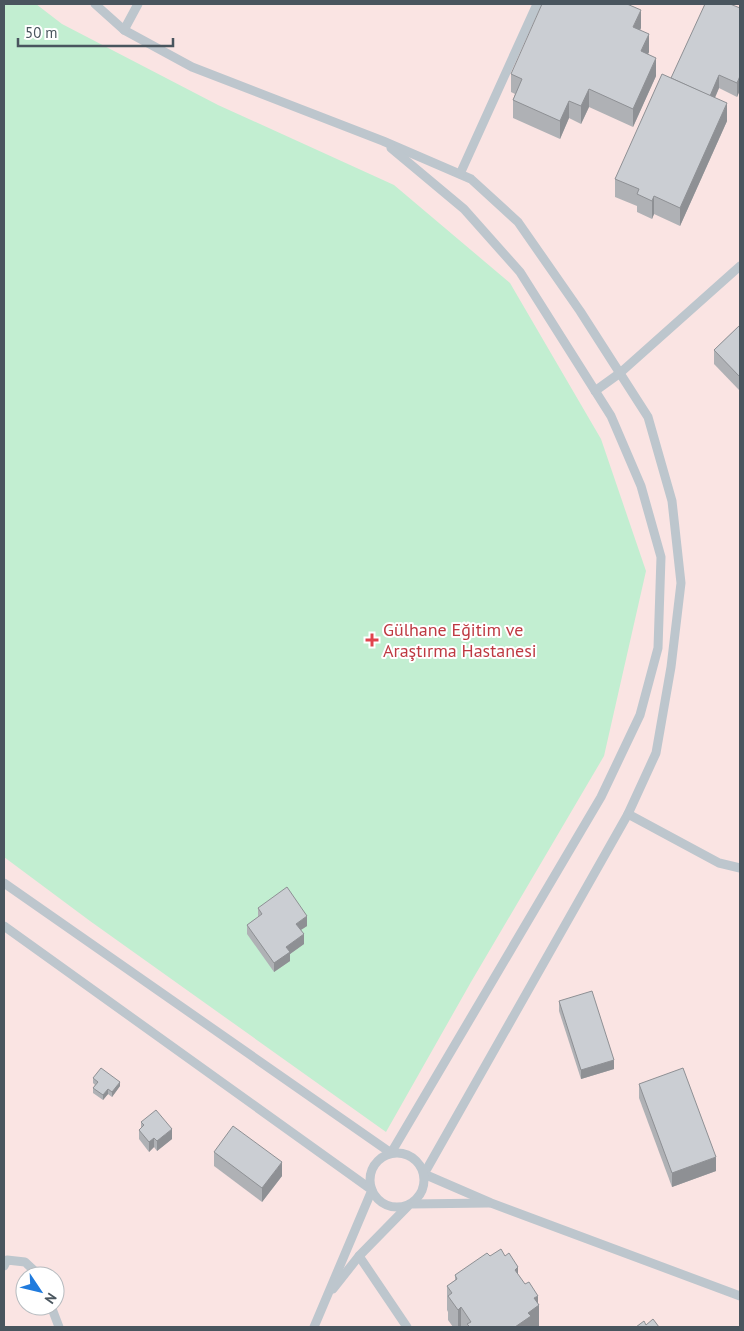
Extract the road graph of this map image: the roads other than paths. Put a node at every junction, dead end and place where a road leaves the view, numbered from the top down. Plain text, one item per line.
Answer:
1 (95, 4) edge
2 (138, 4) edge
3 (537, 4) edge
4 (124, 30) junction
5 (383, 141) junction
6 (460, 174) junction
7 (740, 266) edge
8 (620, 373) junction
9 (595, 391) junction
10 (628, 814) junction
11 (740, 868) edge
12 (4, 883) edge
13 (4, 926) edge
14 (391, 1153) junction
15 (424, 1174) junction
16 (372, 1190) junction
17 (491, 1203) junction
18 (410, 1204) junction
19 (360, 1256) junction
20 (4, 1266) edge
21 (29, 1266) edge
22 (740, 1296) edge
23 (326, 1297) junction
24 (314, 1327) edge
25 (407, 1327) edge

1 - 4 lane
2 - 4 lane
3 - 6 lane
4 - 5 lane
5 - 6 lane
5 - 9 lane
6 - 8 lane
7 - 8 lane
8 - 9 lane
8 - 10 lane
9 - 14 lane
10 - 11 lane
10 - 15 lane
12 - 14 lane
13 - 16 lane
14 - 15 lane
14 - 16 lane
15 - 17 lane
15 - 18 lane
16 - 18 lane
16 - 23 lane
17 - 18 lane
17 - 22 lane
18 - 19 lane
19 - 23 lane
19 - 25 lane
20 - 21 lane
23 - 24 lane

